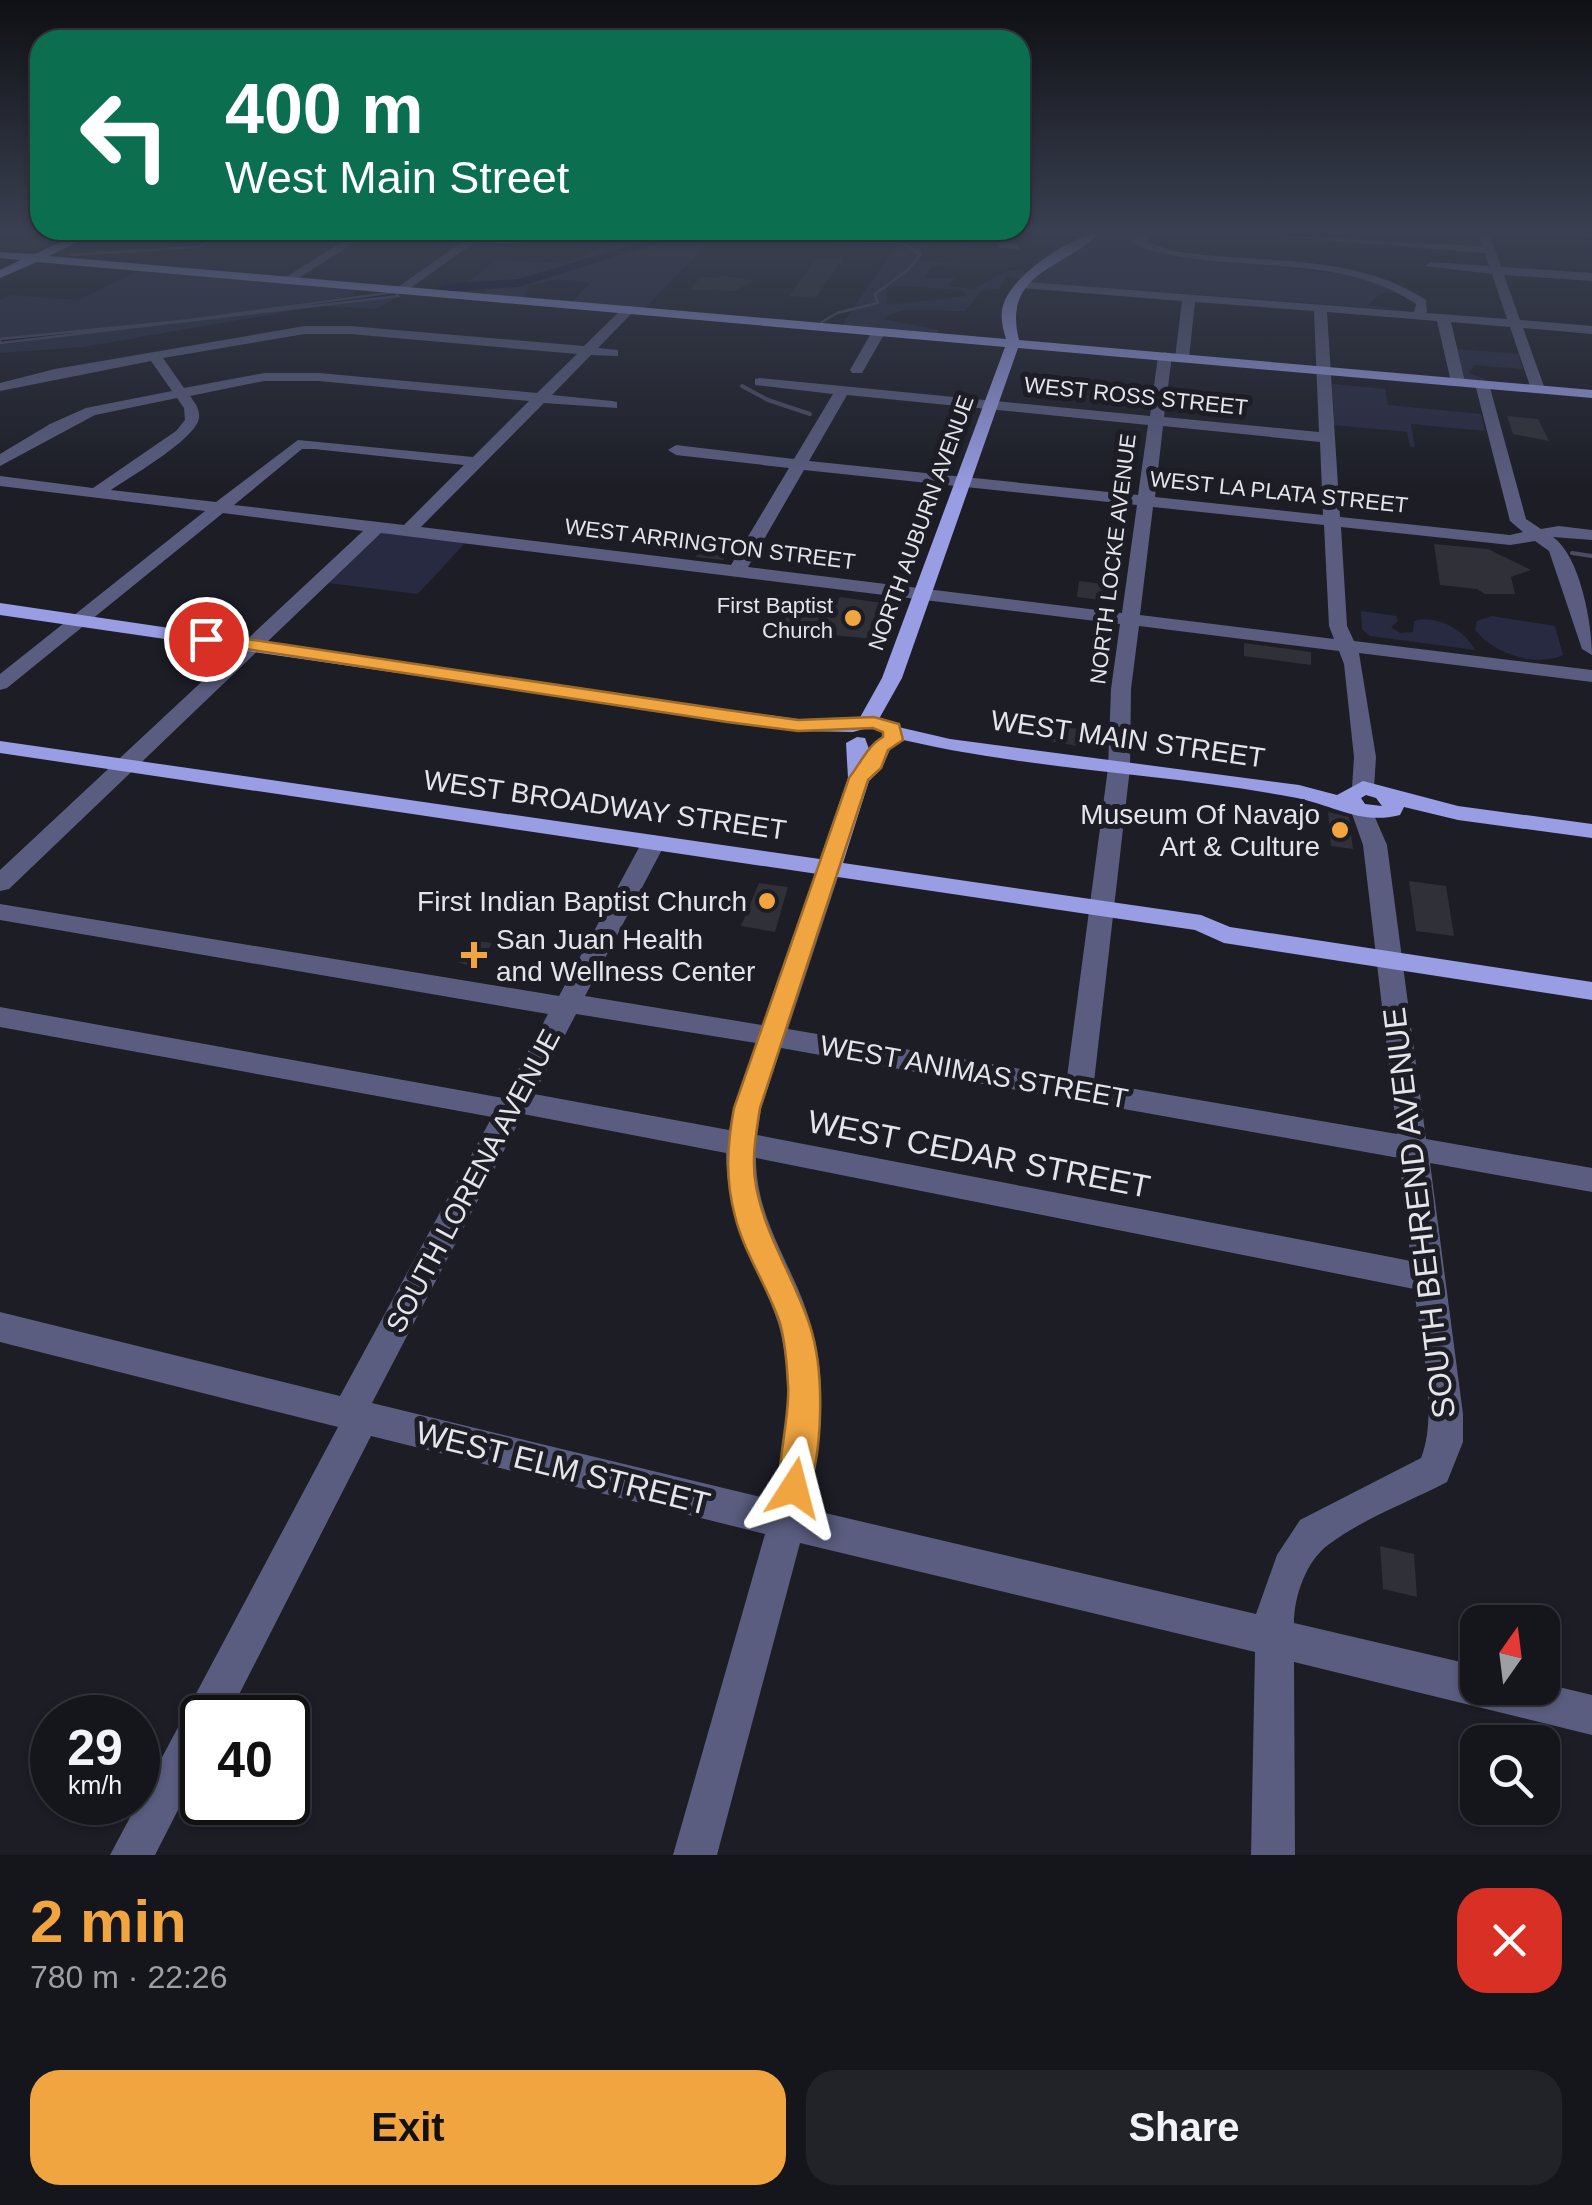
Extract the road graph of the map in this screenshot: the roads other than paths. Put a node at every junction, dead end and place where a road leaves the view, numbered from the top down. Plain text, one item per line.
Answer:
1 (618, 321) edge
2 (755, 321) edge
3 (1000, 321) edge
4 (1008, 321) edge
5 (1187, 321) edge
6 (1321, 321) edge
7 (1443, 321) edge
8 (1473, 321) edge
9 (1513, 321) edge
10 (1514, 324) junction
11 (1592, 330) edge
12 (879, 331) junction
13 (982, 340) junction
14 (1013, 343) junction
15 (588, 351) junction
16 (613, 354) dead end
17 (154, 355) junction
18 (1164, 356) junction
19 (1182, 358) junction
20 (857, 370) dead end
21 (1325, 370) junction
22 (760, 382) dead end
23 (1458, 382) junction
24 (1482, 384) junction
25 (0, 387) edge
26 (1538, 389) junction
27 (178, 391) junction
28 (842, 391) junction
29 (1592, 394) edge
30 (540, 398) junction
31 (990, 405) junction
32 (612, 406) dead end
33 (1156, 421) junction
34 (1329, 438) junction
35 (676, 450) dead end
36 (0, 462) edge
37 (476, 462) junction
38 (800, 466) junction
39 (0, 481) edge
40 (961, 482) junction
41 (96, 493) junction
42 (1145, 501) junction
43 (217, 508) junction
44 (1334, 521) junction
45 (376, 528) junction
46 (407, 532) junction
47 (1592, 534) edge
48 (1538, 535) junction
49 (736, 572) junction
50 (920, 596) junction
51 (0, 609) edge
52 (79, 621) junction
53 (1129, 621) junction
54 (255, 646) junction
55 (1346, 647) junction
56 (1592, 649) edge
57 (1592, 676) edge
58 (0, 684) edge
59 (872, 735) junction
60 (0, 746) edge
61 (126, 767) junction
62 (1119, 768) junction
63 (1371, 801) junction
64 (1592, 831) edge
65 (654, 842) junction
66 (828, 868) junction
67 (0, 884) edge
68 (1101, 908) junction
69 (0, 912) edge
70 (1387, 951) junction
71 (1592, 974) edge
72 (1592, 990) edge
73 (568, 1005) junction
74 (0, 1017) edge
75 (770, 1036) junction
76 (1079, 1090) junction
77 (513, 1106) junction
78 (741, 1144) junction
79 (1410, 1149) junction
80 (1592, 1180) edge
81 (1429, 1278) junction
82 (0, 1327) edge
83 (354, 1417) junction
84 (787, 1522) junction
85 (1275, 1636) junction
86 (1460, 1682) edge
87 (216, 1695) edge
88 (1555, 1705) edge
89 (1592, 1714) edge
90 (180, 1764) edge
91 (132, 1855) edge
92 (695, 1855) edge
93 (1272, 1855) edge

1 - 15 street
2 - 12 main road
3 - 13 main road
4 - 14 main road
5 - 19 street
6 - 21 street
7 - 23 street
8 - 10 street
9 - 10 street
10 - 11 street
10 - 26 street
12 - 13 main road
12 - 20 street
13 - 14 main road
14 - 18 main road
14 - 31 main road, NORTH AUBURN AVENUE
15 - 16 street
15 - 17 street
15 - 30 street
17 - 25 street
17 - 27 street
18 - 19 main road
18 - 33 street, NORTH LOCKE AVENUE
19 - 21 main road
21 - 23 main road
21 - 34 street
22 - 28 street, WEST ROSS STREET
23 - 24 main road
24 - 26 main road
24 - 48 street
26 - 29 main road
27 - 30 street
27 - 36 street
27 - 41 street
28 - 31 street, WEST ROSS STREET
28 - 38 street
30 - 32 street
30 - 37 street
31 - 33 street, WEST ROSS STREET
31 - 40 main road, NORTH AUBURN AVENUE
33 - 34 street, WEST ROSS STREET
33 - 42 street, NORTH LOCKE AVENUE
34 - 44 street
35 - 38 street, WEST LA PLATA STREET
37 - 43 street
37 - 46 street
38 - 40 street, WEST LA PLATA STREET
38 - 49 street
39 - 41 street, WEST ARRINGTON STREET
40 - 42 street, WEST LA PLATA STREET
40 - 50 main road, NORTH AUBURN AVENUE
41 - 43 street, WEST ARRINGTON STREET
42 - 44 street, WEST LA PLATA STREET
42 - 53 street, NORTH LOCKE AVENUE
43 - 45 street, WEST ARRINGTON STREET
43 - 52 street
44 - 48 street, WEST LA PLATA STREET
44 - 55 street
45 - 46 street, WEST ARRINGTON STREET
45 - 54 street
46 - 49 street, WEST ARRINGTON STREET
47 - 48 street, WEST LA PLATA STREET
48 - 56 street
49 - 50 street, WEST ARRINGTON STREET
50 - 53 street, WEST ARRINGTON STREET
50 - 59 main road, NORTH AUBURN AVENUE
51 - 52 main road, WEST MAIN STREET
52 - 54 main road, WEST MAIN STREET
52 - 58 street
53 - 55 street, WEST ARRINGTON STREET
53 - 62 street, NORTH LOCKE AVENUE
54 - 59 main road, WEST MAIN STREET
54 - 61 street
55 - 57 street, WEST ARRINGTON STREET
55 - 63 street
59 - 62 main road, WEST MAIN STREET
59 - 66 main road
60 - 61 main road, WEST BROADWAY STREET
61 - 65 main road, WEST BROADWAY STREET
61 - 67 street
62 - 63 main road, WEST MAIN STREET
62 - 68 street, NORTH LOCKE AVENUE
63 - 64 main road, WEST MAIN STREET
63 - 70 street, SOUTH BEHREND AVENUE
65 - 66 main road, WEST BROADWAY STREET
65 - 73 street, SOUTH LORENA AVENUE
66 - 68 main road, WEST BROADWAY STREET
66 - 75 street
68 - 70 main road, WEST BROADWAY STREET
68 - 76 street, NORTH LOCKE AVENUE
69 - 73 street, WEST ANIMAS STREET
70 - 71 main road, WEST BROADWAY STREET
70 - 72 main road, WEST BROADWAY STREET
70 - 79 street, SOUTH BEHREND AVENUE
73 - 75 street, WEST ANIMAS STREET
73 - 77 street, SOUTH LORENA AVENUE
74 - 77 street, WEST CEDAR STREET
75 - 76 street, WEST ANIMAS STREET
75 - 78 street
76 - 79 street, WEST ANIMAS STREET
77 - 78 street, WEST CEDAR STREET
77 - 83 street, SOUTH LORENA AVENUE
78 - 81 street, WEST CEDAR STREET
78 - 84 street
79 - 80 street, WEST ANIMAS STREET
79 - 81 street, SOUTH BEHREND AVENUE
81 - 85 street, SOUTH BEHREND AVENUE
82 - 83 street, WEST ELM STREET
83 - 84 street, WEST ELM STREET
83 - 87 street, SOUTH LORENA AVENUE
84 - 85 street, WEST ELM STREET
84 - 92 street
85 - 86 street, WEST ELM STREET
85 - 93 street, SOUTH BEHREND AVENUE
88 - 89 street, WEST ELM STREET
90 - 91 street, SOUTH LORENA AVENUE

